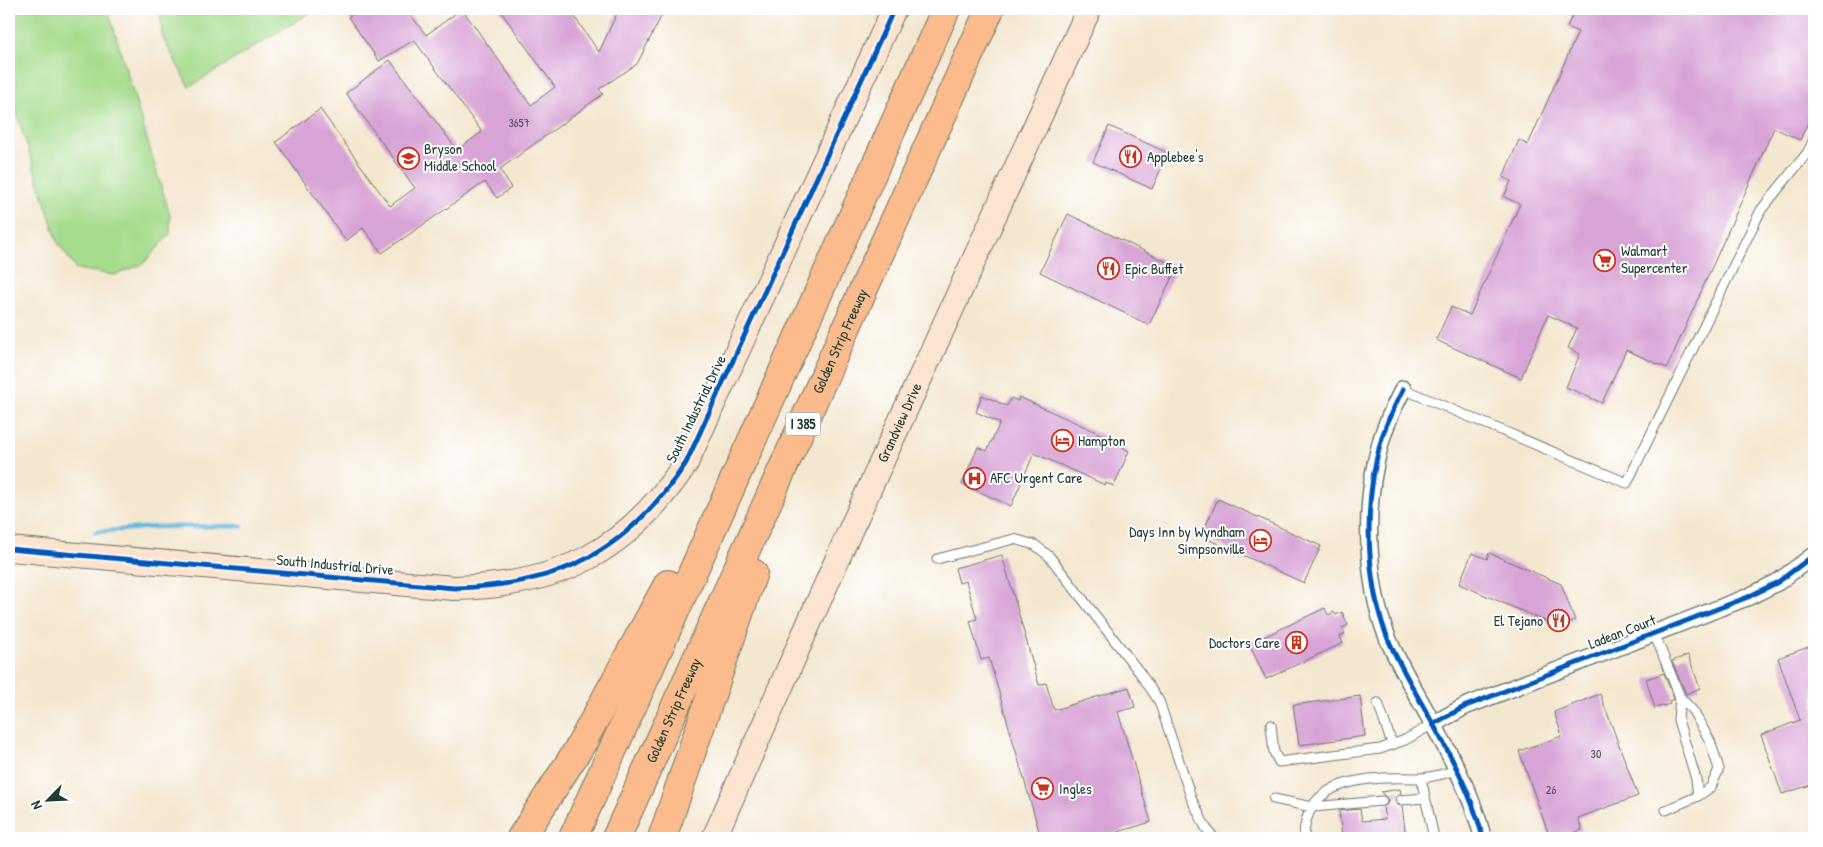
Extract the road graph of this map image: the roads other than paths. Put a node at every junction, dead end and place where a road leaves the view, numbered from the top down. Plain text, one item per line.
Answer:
1 (894, 9) edge
2 (946, 9) edge
3 (990, 9) edge
4 (1090, 9) edge
5 (1814, 139) edge
6 (774, 389) junction
7 (1403, 389) joint
8 (809, 410) junction
9 (9, 549) edge
10 (1814, 556) edge
11 (937, 560) dead end
12 (1654, 633) junction
13 (1680, 697) junction
14 (1378, 703) dead end
15 (1433, 724) junction
16 (1271, 725) dead end
17 (1392, 744) junction
18 (1457, 770) junction
19 (1421, 778) junction
20 (1698, 796) junction
21 (1424, 798) junction
22 (1274, 799) dead end
23 (1401, 800) dead end
24 (1382, 801) dead end
25 (1312, 808) junction
26 (1666, 810) dead end
27 (521, 838) edge
28 (573, 838) edge
29 (616, 838) edge
30 (662, 838) edge
31 (714, 838) edge
32 (1214, 838) edge
33 (1304, 838) edge
34 (1434, 838) edge
35 (1484, 838) edge

1 - 9 street, South Industrial Drive
2 - 6 highway, I 385
3 - 8 highway, Golden Strip Freeway / I 385
4 - 31 street, Grandview Drive
5 - 7 lane
6 - 27 highway
6 - 28 highway, I 385
7 - 15 street
8 - 29 highway, Golden Strip Freeway / I 385
8 - 30 highway
10 - 12 street, Ladean Court
11 - 32 lane
12 - 13 lane
12 - 15 street, Ladean Court
13 - 20 lane
13 - 20 lane
14 - 17 lane
15 - 17 lane
15 - 18 street
16 - 17 lane
18 - 19 lane
18 - 35 street
19 - 21 lane
19 - 25 lane
20 - 26 lane
21 - 23 lane
21 - 34 lane
22 - 25 lane
24 - 25 lane
25 - 33 lane

